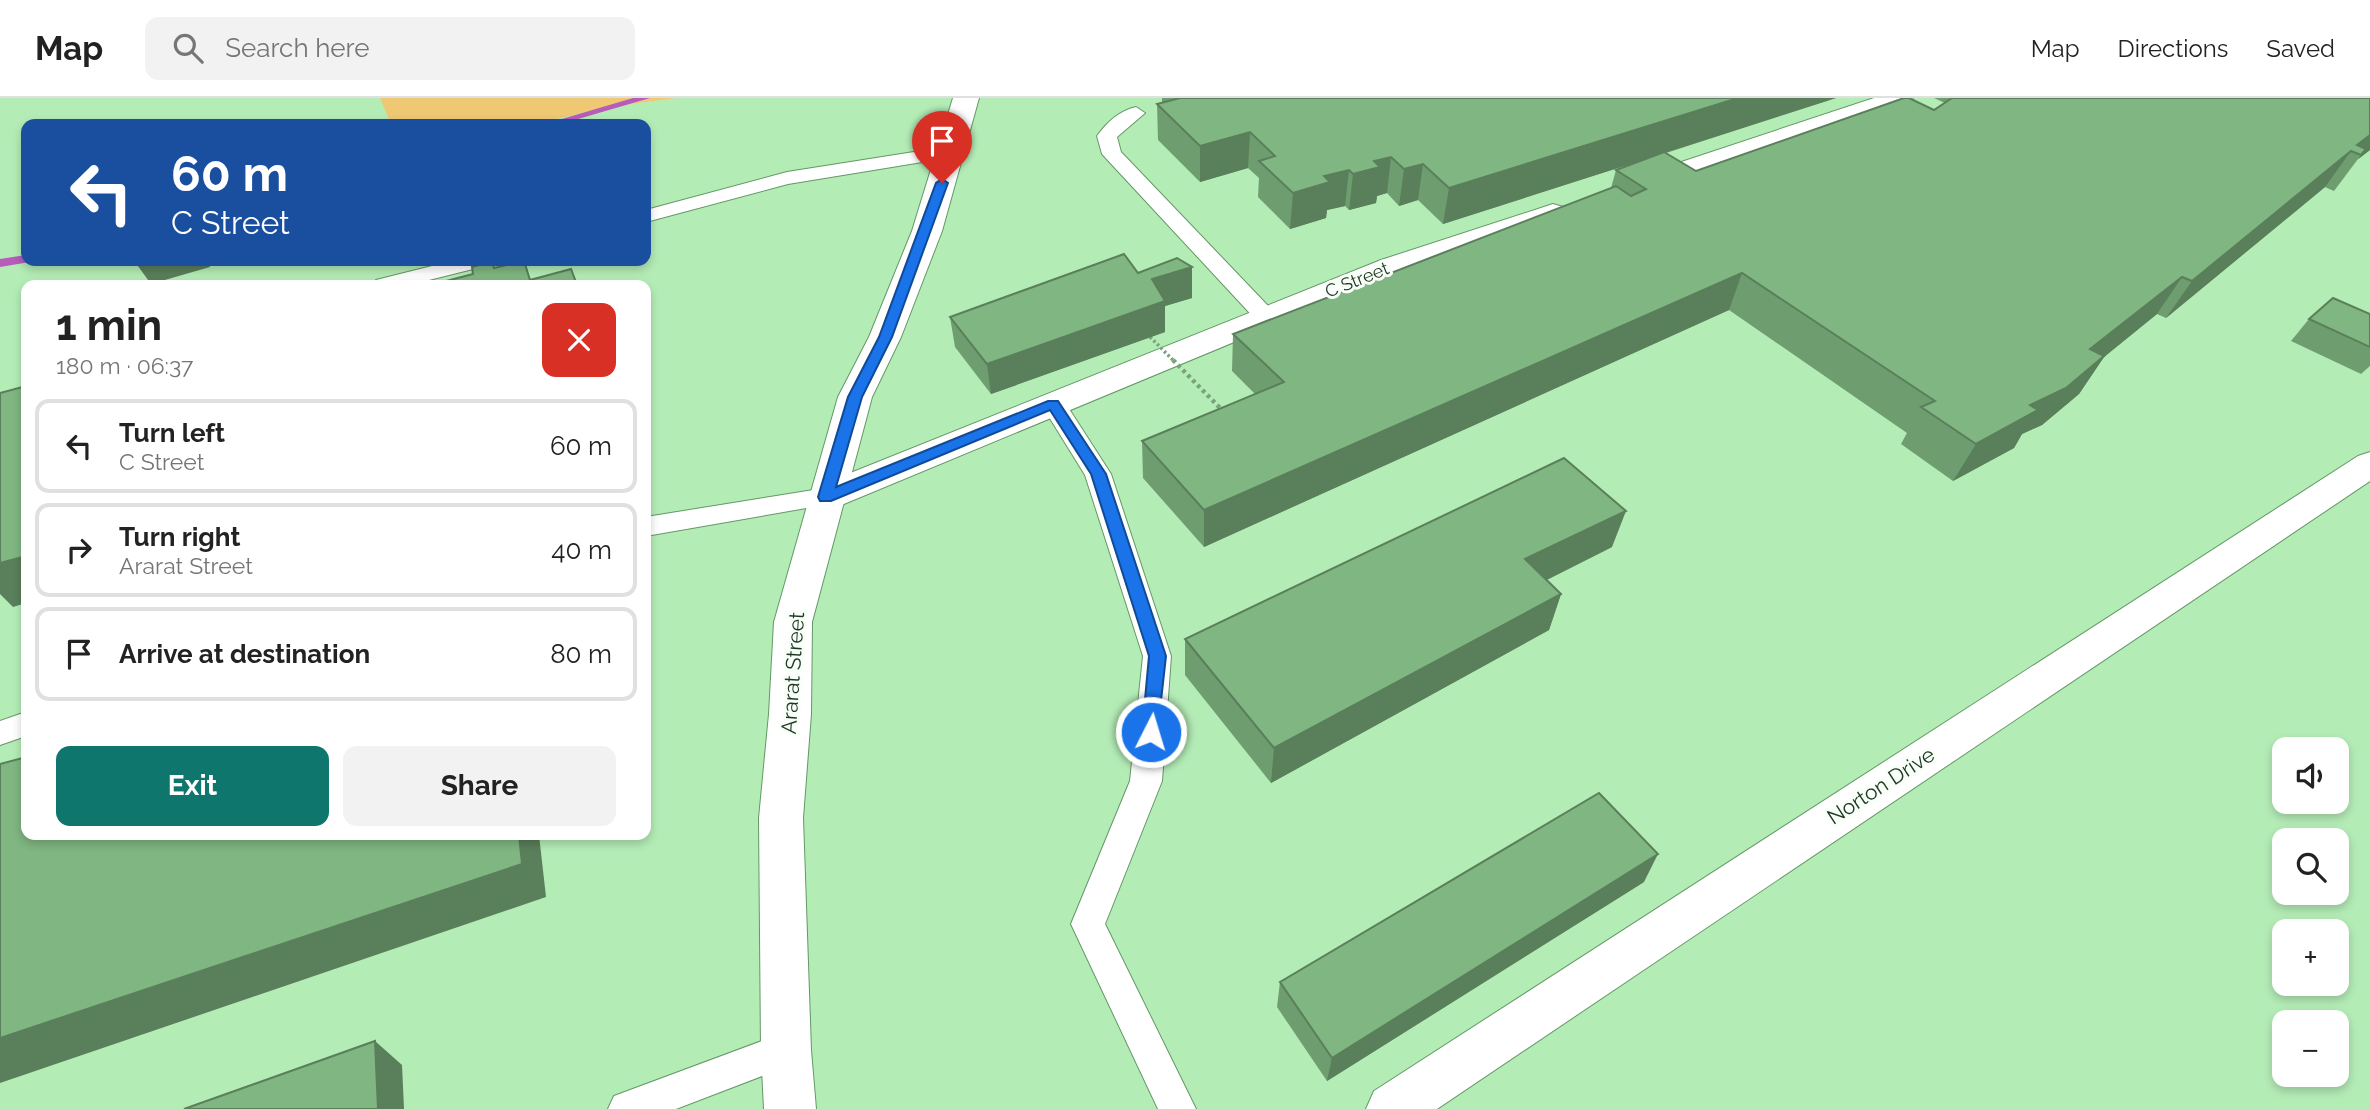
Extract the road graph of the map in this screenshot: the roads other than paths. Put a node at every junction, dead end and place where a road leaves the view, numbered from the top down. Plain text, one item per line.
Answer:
1 (966, 98) edge
2 (1900, 98) edge
3 (1136, 113) dead end
4 (952, 152) junction
5 (1614, 194) edge
6 (1575, 206) edge
7 (651, 215) edge
8 (458, 266) edge
9 (403, 280) edge
10 (1266, 317) junction
11 (1053, 404) junction
12 (2370, 464) edge
13 (826, 497) junction
14 (651, 526) edge
15 (21, 726) edge
16 (0, 733) edge
17 (786, 1050) junction
18 (627, 1109) edge
19 (790, 1109) edge
20 (1177, 1109) edge
21 (1392, 1109) edge

1 - 4 street, Ararat Street
2 - 5 street
3 - 10 lane
4 - 7 lane
4 - 13 street, Ararat Street
6 - 10 street, C Street
8 - 9 lane
10 - 11 street, C Street
11 - 13 street, C Street
11 - 20 lane
12 - 21 street, Norton Drive
13 - 14 lane
13 - 17 street, Ararat Street
15 - 16 lane
17 - 18 lane
17 - 19 street, Ararat Street

